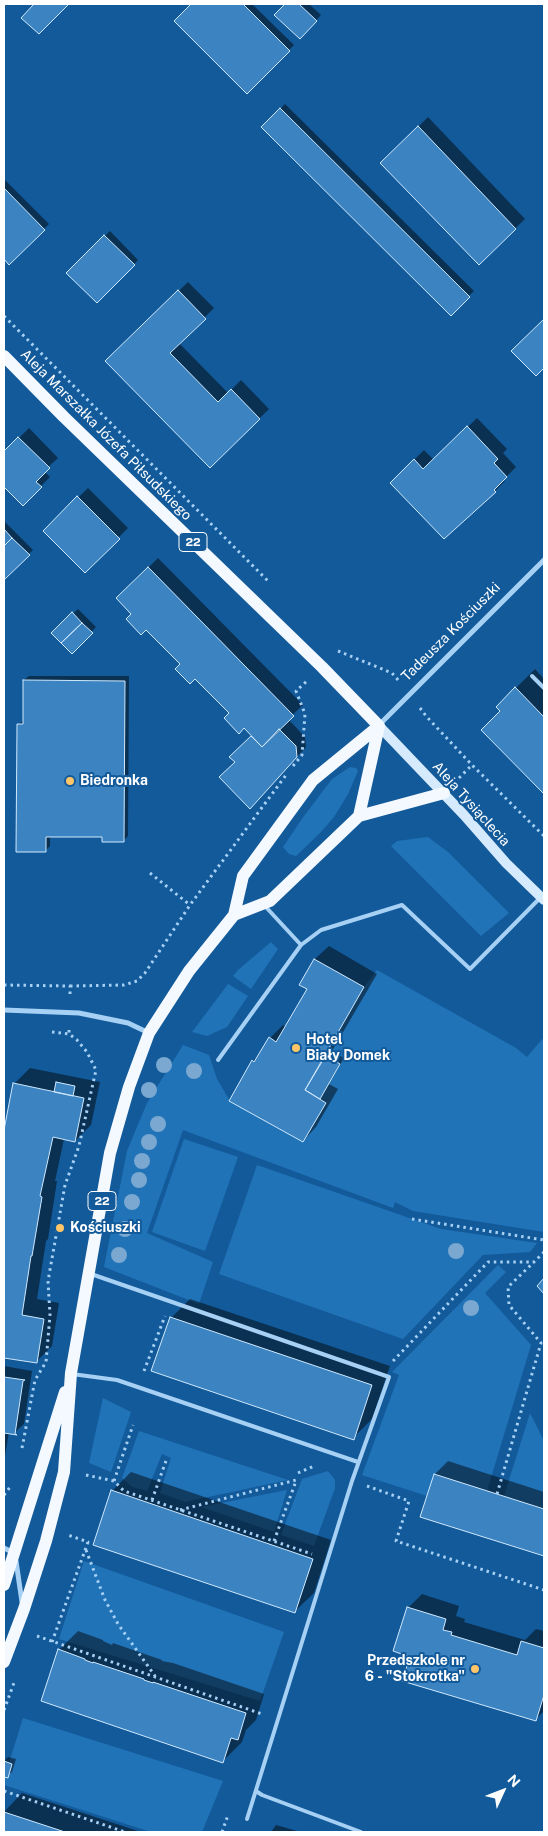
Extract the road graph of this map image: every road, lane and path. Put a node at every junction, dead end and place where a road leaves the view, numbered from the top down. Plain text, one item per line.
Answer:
1 (4, 316) edge
2 (4, 356) edge
3 (544, 560) edge
4 (268, 581) dead end
5 (331, 644) dead end
6 (338, 651) dead end
7 (532, 676) dead end
8 (544, 688) edge
9 (379, 726) junction
10 (472, 765) dead end
11 (444, 793) junction
12 (359, 816) junction
13 (544, 836) edge
14 (150, 873) dead end
15 (543, 898) edge
16 (263, 903) junction
17 (190, 905) dead end
18 (234, 915) junction
19 (301, 945) junction
20 (4, 985) edge
21 (4, 1010) edge
22 (70, 1012) junction
23 (149, 1033) junction
24 (218, 1060) dead end
25 (412, 1219) dead end
26 (544, 1240) edge
27 (544, 1252) edge
28 (534, 1262) junction
29 (89, 1274) junction
30 (167, 1311) dead end
31 (143, 1372) dead end
32 (71, 1373) junction
33 (381, 1374) junction
34 (133, 1425) dead end
35 (21, 1454) dead end
36 (167, 1458) dead end
37 (358, 1462) junction
38 (83, 1475) dead end
39 (114, 1481) junction
40 (352, 1481) junction
41 (497, 1494) dead end
42 (152, 1500) junction
43 (179, 1510) junction
44 (68, 1535) dead end
45 (274, 1542) junction
46 (9, 1550) edge
47 (86, 1550) junction
48 (315, 1555) dead end
49 (4, 1585) edge
50 (544, 1590) edge
51 (24, 1609) junction
52 (33, 1635) dead end
53 (52, 1642) junction
54 (4, 1662) edge
55 (17, 1676) dead end
56 (156, 1677) junction
57 (4, 1710) edge
58 (262, 1714) dead end
59 (256, 1791) junction
60 (4, 1792) edge
61 (228, 1814) dead end
62 (247, 1819) dead end
63 (125, 1832) edge
64 (222, 1832) edge
65 (362, 1832) edge

1 - 4 path
2 - 9 main road, Aleja Marszałka Józefa Piłsudskiego / 22
3 - 9 street, Tadeusza Kościuszki
5 - 6 path
7 - 8 lane
9 - 11 street, Aleja Tysiąclecia
9 - 12 main road
9 - 18 main road, Tadeusza Kościuszki / 22
10 - 13 path
11 - 12 main road
11 - 15 street, Aleja Tysiąclecia
12 - 16 main road, Tadeusza Kościuszki / 22
14 - 17 path
15 - 19 lane
16 - 18 main road, Tadeusza Kościuszki / 22
16 - 19 lane
18 - 23 main road, Tadeusza Kościuszki / 22
19 - 24 lane
20 - 22 path
21 - 22 street
22 - 23 street
22 - 35 path
23 - 29 main road, Tadeusza Kościuszki / 22
25 - 26 path
27 - 28 path
28 - 33 path
28 - 41 path
29 - 32 main road, Tadeusza Kościuszki / 22
29 - 33 lane
30 - 31 path
32 - 37 lane
32 - 46 main road, Tadeusza Kościuszki / 22
32 - 51 main road, Tadeusza Kościuszki / 22
33 - 37 lane
34 - 39 path
36 - 42 path
37 - 40 lane
38 - 39 path
39 - 42 path
40 - 50 path
40 - 59 lane
42 - 43 path
43 - 45 path
43 - 45 path
44 - 47 path
45 - 48 path
46 - 49 main road, Tadeusza Kościuszki / 22
46 - 51 street
47 - 53 path
47 - 56 path
51 - 54 main road, Tadeusza Kościuszki / 22
52 - 53 path
53 - 56 path
55 - 57 path
56 - 58 path
59 - 62 lane
59 - 65 lane
60 - 63 path
61 - 64 path

